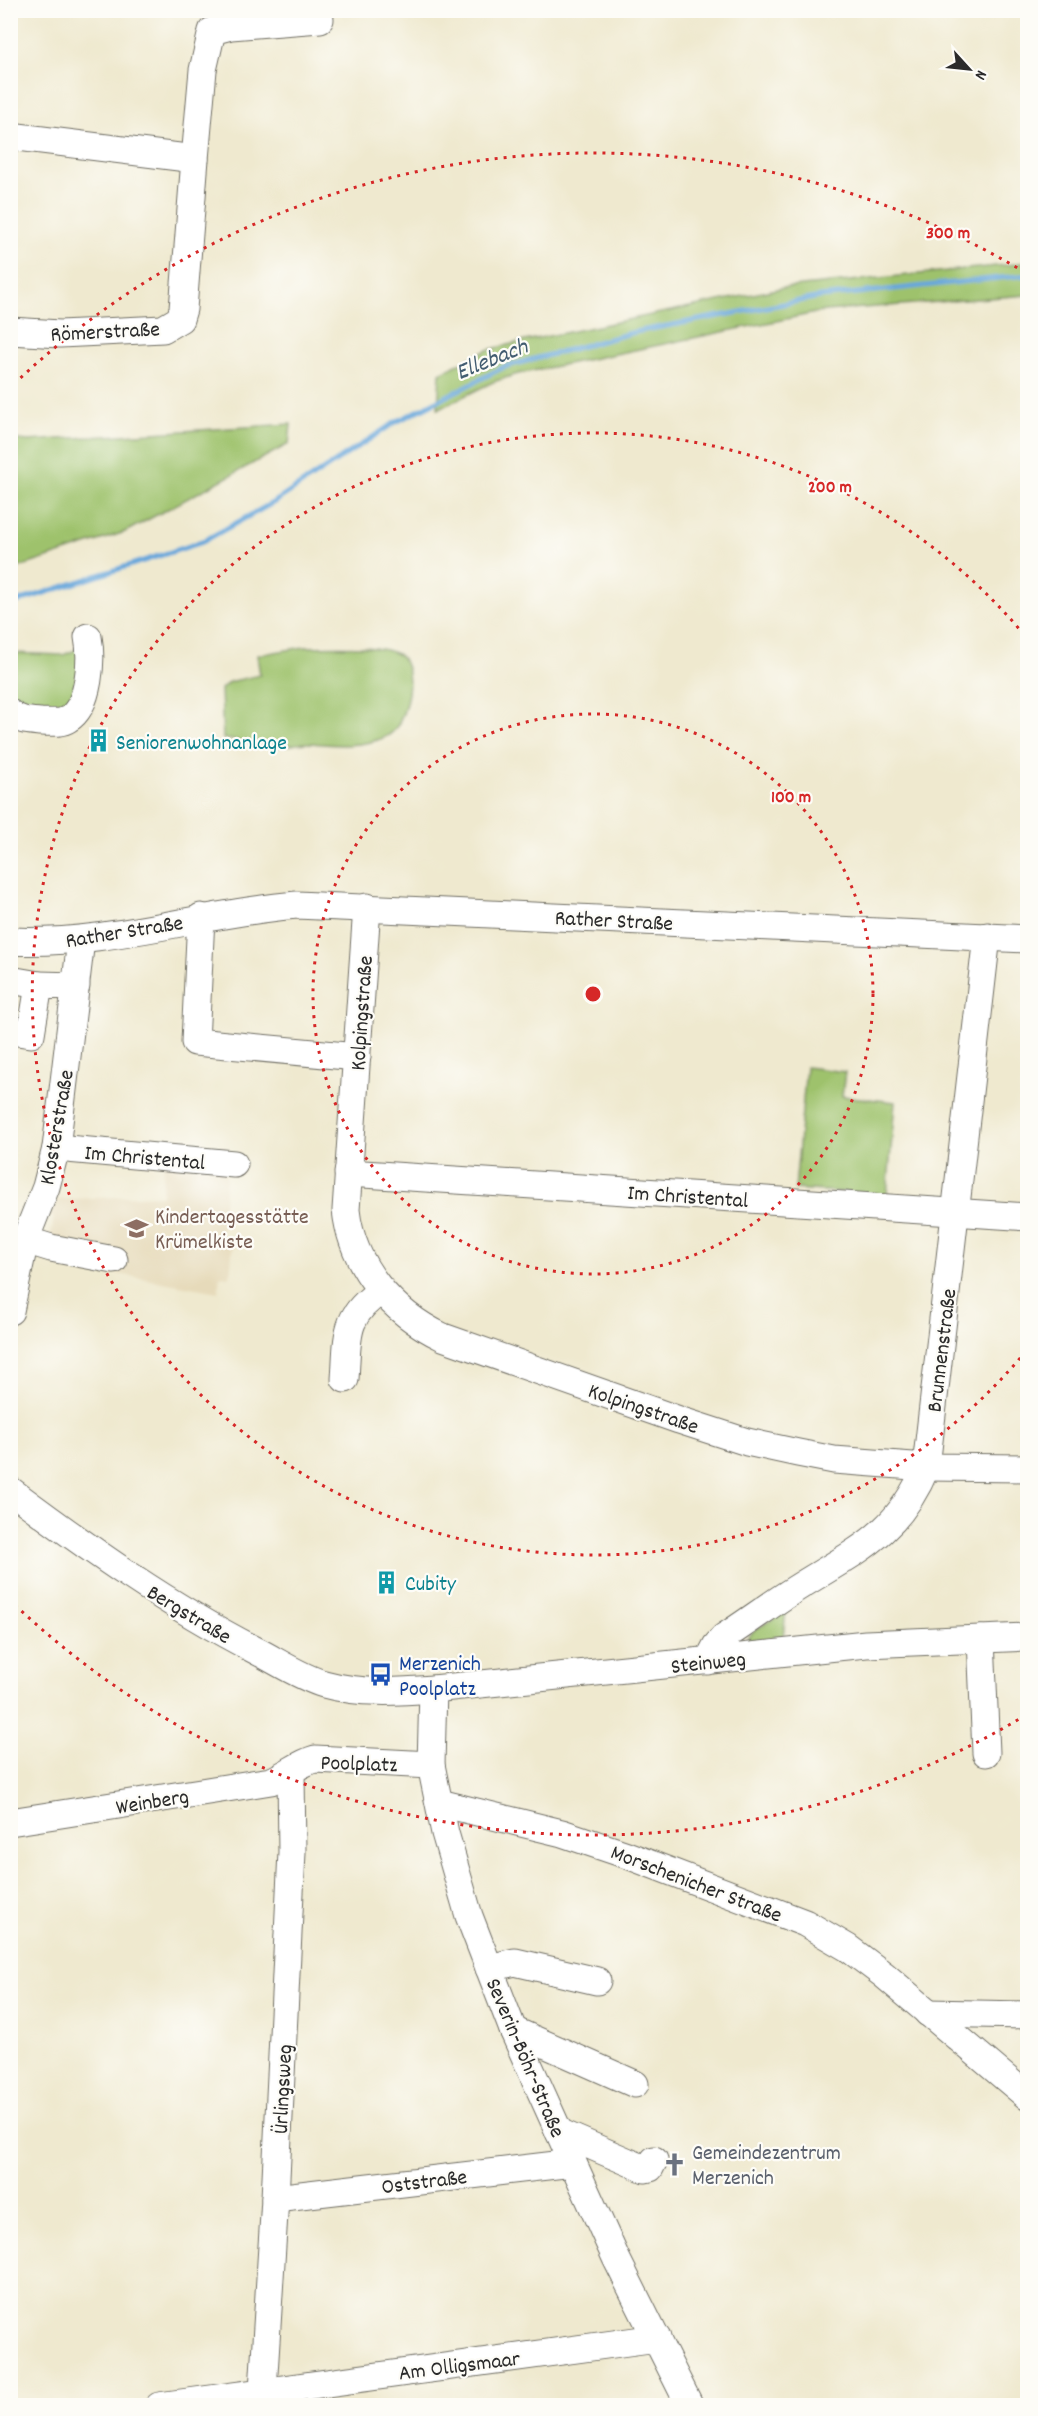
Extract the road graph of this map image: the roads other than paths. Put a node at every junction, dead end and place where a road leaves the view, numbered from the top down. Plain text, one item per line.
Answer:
1 (320, 19) dead end
2 (10, 136) edge
3 (195, 159) junction
4 (10, 331) edge
5 (88, 637) dead end
6 (10, 714) edge
7 (367, 907) junction
8 (201, 917) junction
9 (987, 936) junction
10 (81, 939) junction
11 (1028, 939) edge
12 (10, 941) edge
13 (10, 980) edge
14 (39, 985) junction
15 (76, 986) junction
16 (10, 1031) edge
17 (357, 1057) junction
18 (56, 1148) junction
19 (234, 1164) dead end
20 (348, 1173) junction
21 (956, 1212) junction
22 (1028, 1217) edge
23 (25, 1240) junction
24 (114, 1260) dead end
25 (381, 1291) junction
26 (10, 1311) edge
27 (345, 1379) dead end
28 (926, 1467) junction
29 (1028, 1468) edge
30 (10, 1490) edge
31 (1028, 1637) edge
32 (981, 1639) junction
33 (708, 1661) junction
34 (433, 1689) junction
35 (389, 1692) joint
36 (986, 1753) dead end
37 (431, 1765) junction
38 (291, 1772) junction
39 (440, 1803) junction
40 (10, 1822) edge
41 (489, 1968) junction
42 (597, 1981) dead end
43 (928, 2013) junction
44 (1028, 2016) edge
45 (513, 2030) junction
46 (635, 2084) dead end
47 (1028, 2097) edge
48 (559, 2132) junction
49 (654, 2160) dead end
50 (573, 2163) junction
51 (275, 2198) junction
52 (657, 2338) junction
53 (262, 2398) edge
54 (159, 2406) edge
55 (690, 2406) edge

1 - 3 street, Römerstraße
2 - 3 street
3 - 4 street, Römerstraße
5 - 6 street
7 - 8 street, Rather Straße
7 - 9 street, Rather Straße
7 - 17 street, Kolpingstraße
8 - 10 street, Rather Straße
8 - 17 street, Rather Straße
9 - 11 street, Rather Straße
9 - 21 street, Brunnenstraße
10 - 12 street, Rather Straße
10 - 15 street, Klosterstraße
13 - 14 street
14 - 15 street
14 - 16 street
15 - 18 street, Klosterstraße
17 - 20 street, Kolpingstraße
18 - 19 street, Im Christental
18 - 23 street, Klosterstraße
20 - 21 street, Im Christental
20 - 25 street, Kolpingstraße
21 - 22 street, Im Christental
21 - 28 street, Brunnenstraße
23 - 24 street
23 - 26 street, Klosterstraße
25 - 27 street
25 - 28 street, Kolpingstraße
28 - 29 street, Kolpingstraße
28 - 33 street, Brunnenstraße
30 - 35 street, Bergstraße
31 - 32 street, Steinweg
32 - 33 street, Steinweg
32 - 36 street
33 - 34 street, Steinweg
34 - 35 street, Steinweg
34 - 37 street, Severin-Böhr-Straße
37 - 38 street, Poolplatz
37 - 39 street, Severin-Böhr-Straße
38 - 40 street, Weinberg
38 - 51 street, Ürlingsweg
39 - 41 street, Severin-Böhr-Straße
39 - 43 street, Morschenicher Straße
41 - 42 street
41 - 45 street, Severin-Böhr-Straße
43 - 44 street
43 - 47 street, Morschenicher Straße
45 - 46 street
45 - 48 street, Severin-Böhr-Straße
48 - 49 street
48 - 50 street, Severin-Böhr-Straße
50 - 51 street, Oststraße
50 - 52 street, Severin-Böhr-Straße
51 - 53 street, Ürlingsweg
52 - 53 street, Am Olligsmaar
52 - 55 street, Severin-Böhr-Straße
53 - 54 street, Am Olligsmaar

